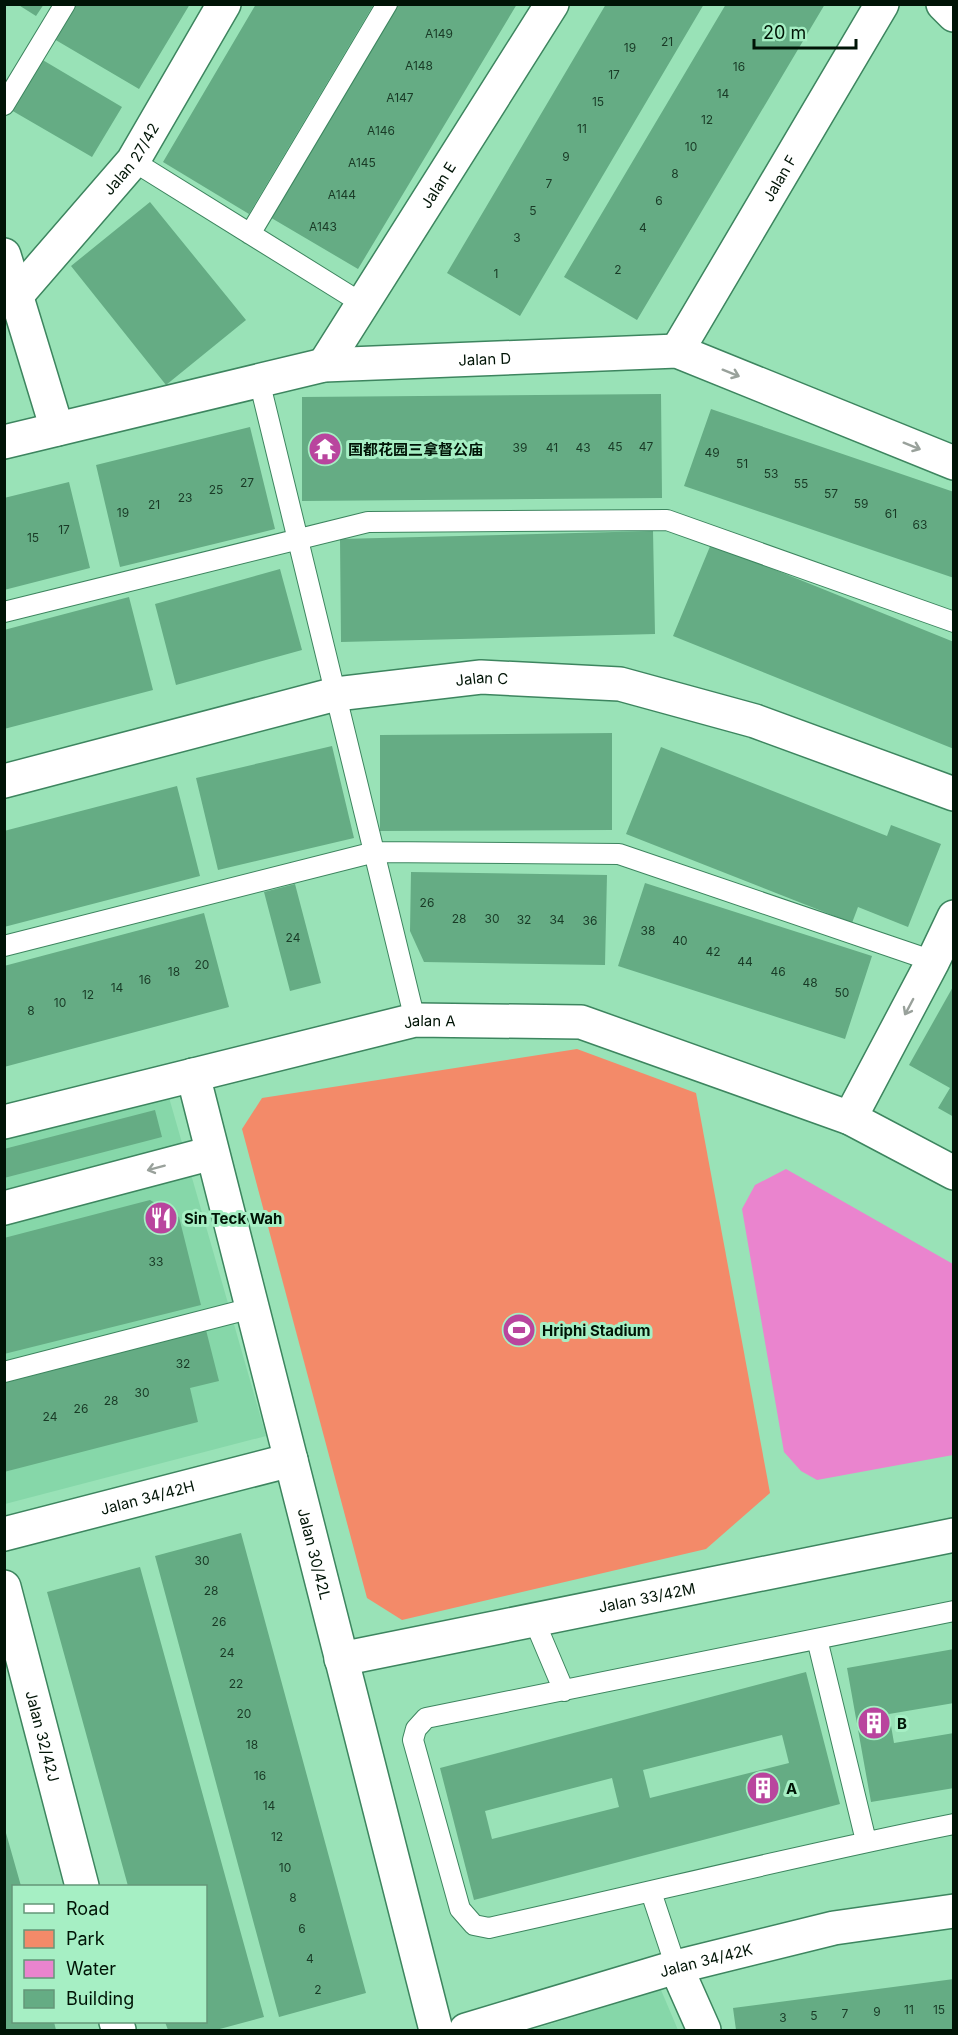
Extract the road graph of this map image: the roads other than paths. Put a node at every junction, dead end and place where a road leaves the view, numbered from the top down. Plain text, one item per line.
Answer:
1 (65, 4) edge
2 (224, 4) edge
3 (387, 4) edge
4 (552, 4) edge
5 (882, 4) edge
6 (943, 4) edge
7 (954, 15) edge
8 (4, 105) edge
9 (133, 161) junction
10 (250, 234) junction
11 (4, 255) edge
12 (17, 295) junction
13 (363, 304) junction
14 (677, 351) junction
15 (324, 365) junction
16 (259, 381) junction
17 (57, 429) junction
18 (4, 442) edge
19 (954, 463) edge
20 (299, 539) junction
21 (4, 612) edge
22 (954, 622) edge
23 (336, 694) junction
24 (4, 781) edge
25 (954, 794) edge
26 (375, 852) junction
27 (954, 917) edge
28 (4, 946) edge
29 (933, 962) junction
30 (416, 1020) junction
31 (192, 1075) junction
32 (850, 1118) junction
33 (4, 1122) edge
34 (212, 1153) junction
35 (954, 1173) edge
36 (4, 1208) edge
37 (252, 1308) junction
38 (4, 1372) edge
39 (291, 1460) junction
40 (4, 1534) edge
41 (954, 1535) edge
42 (4, 1587) edge
43 (954, 1611) edge
44 (534, 1620) junction
45 (817, 1639) junction
46 (341, 1659) junction
47 (564, 1690) junction
48 (954, 1824) edge
49 (866, 1841) junction
50 (81, 1885) edge
51 (651, 1892) junction
52 (954, 1911) edge
53 (676, 1967) junction
54 (436, 2031) edge
55 (466, 2031) edge
56 (704, 2031) edge

1 - 8 lane
2 - 9 street, Jalan 27/42
3 - 10 lane
4 - 13 street, Jalan E
5 - 14 street, Jalan F
6 - 7 street
9 - 10 lane
9 - 12 street, Jalan 27/42
10 - 13 lane
11 - 12 street
12 - 17 street
13 - 15 street, Jalan E
14 - 15 street, Jalan D
14 -> 19 street, Jalan D
15 - 16 street, Jalan D
16 - 17 street, Jalan D
16 - 20 lane
17 - 18 street, Jalan D
20 - 21 lane
20 - 22 lane
20 - 23 lane
23 - 24 street, Jalan C
23 - 25 street, Jalan C
23 - 26 lane
26 - 28 lane
26 - 29 lane
26 - 30 lane
27 - 29 street
29 -> 32 street
30 - 31 street, Jalan A
30 - 32 street, Jalan A
31 - 33 street, Jalan A
31 - 34 street, Jalan 30/42L
32 - 35 street, Jalan A
34 -> 36 street
34 - 37 street, Jalan 30/42L
37 - 38 lane
37 - 39 street, Jalan 30/42L
39 - 40 street, Jalan 34/42H
39 - 46 street, Jalan 30/42L
41 - 44 street, Jalan 33/42M
42 - 50 street, Jalan 32/42J
43 - 45 lane
44 - 46 street, Jalan 33/42M
44 - 47 lane
45 - 47 lane
45 - 49 lane
46 - 54 street, Jalan 30/42L
47 - 51 lane
48 - 49 lane
49 - 51 lane
51 - 53 lane
52 - 53 street, Jalan 34/42K
53 - 55 street, Jalan 34/42K
53 - 56 street

